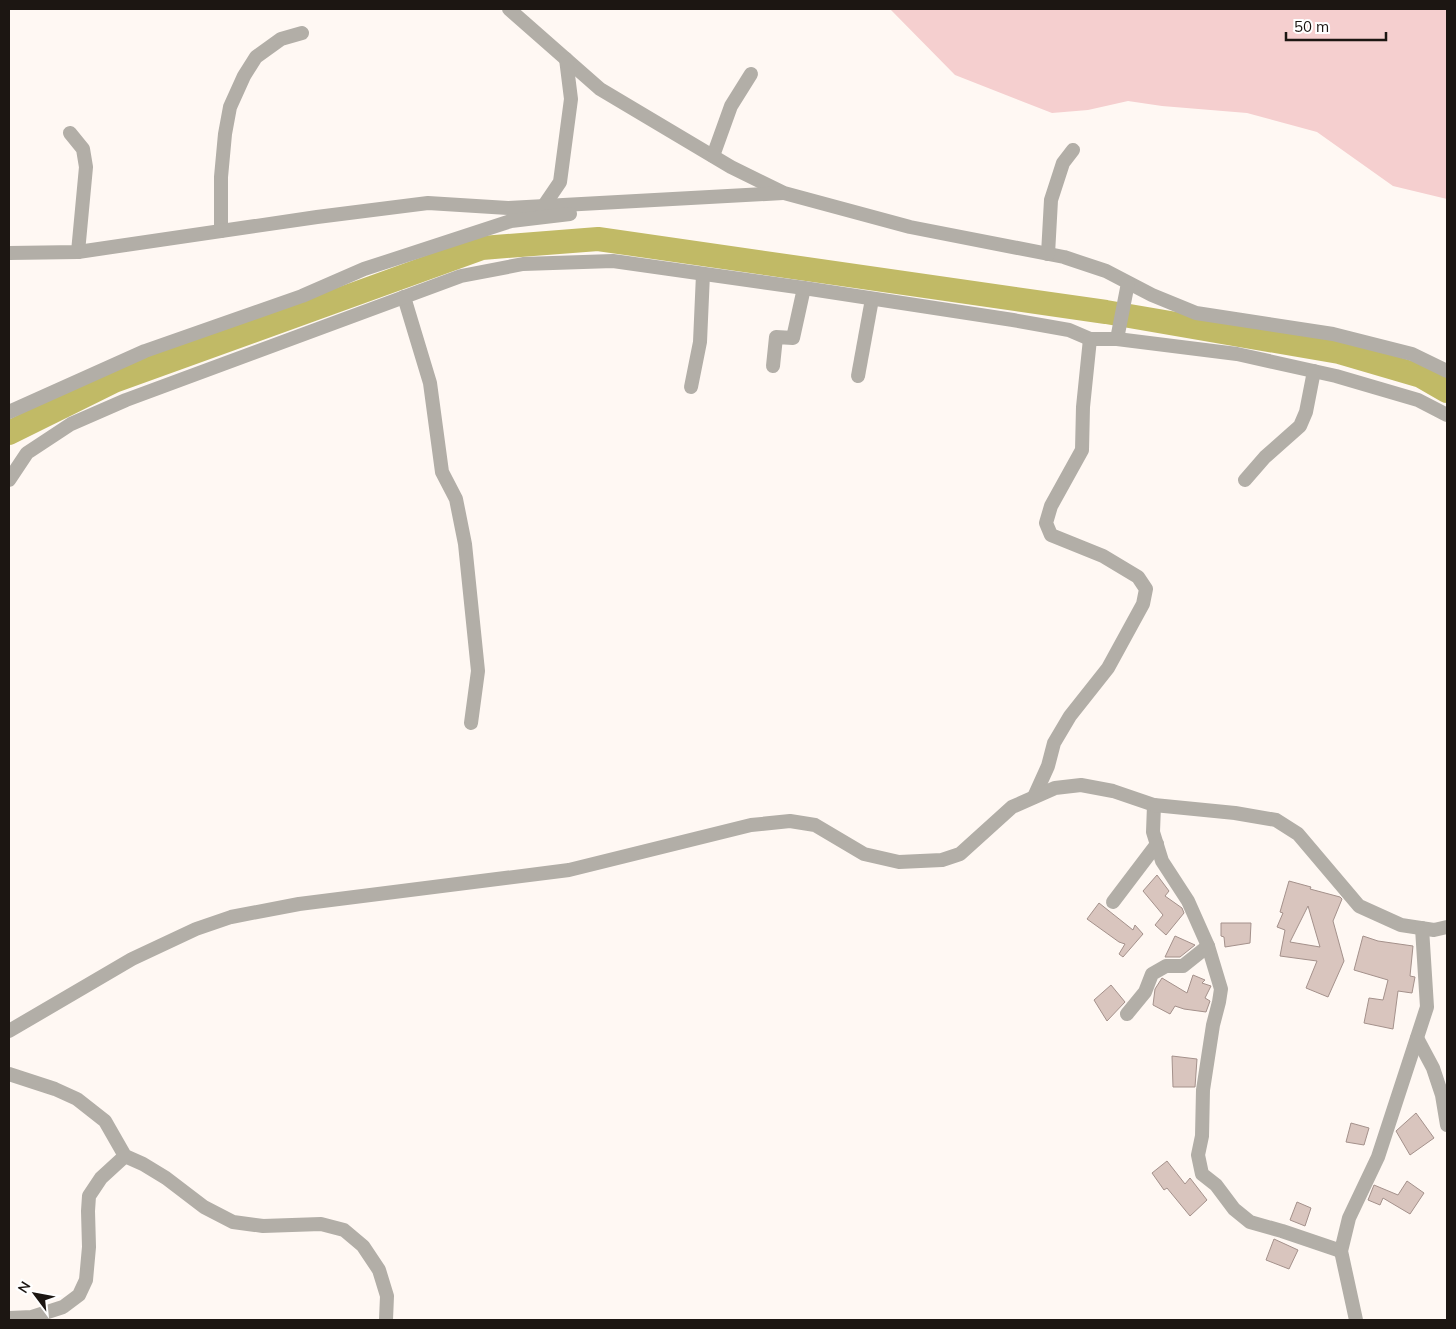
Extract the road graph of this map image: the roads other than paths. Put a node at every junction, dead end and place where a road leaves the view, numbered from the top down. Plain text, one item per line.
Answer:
1 (510, 9) edge
2 (302, 33) dead end
3 (566, 59) junction
4 (751, 74) dead end
5 (70, 133) dead end
6 (1073, 150) dead end
7 (713, 156) junction
8 (784, 193) junction
9 (620, 203) junction
10 (543, 207) junction
11 (221, 231) junction
12 (78, 252) junction
13 (9, 253) edge
14 (1048, 254) junction
15 (703, 274) junction
16 (1128, 283) junction
17 (804, 288) junction
18 (404, 297) junction
19 (872, 299) junction
20 (1090, 339) junction
21 (1118, 340) junction
22 (773, 366) dead end
23 (1314, 371) junction
24 (1447, 371) edge
25 (858, 376) dead end
26 (691, 387) dead end
27 (9, 412) edge
28 (1447, 415) edge
29 (9, 480) edge
30 (1245, 480) dead end
31 (471, 723) dead end
32 (1034, 797) junction
33 (1154, 805) junction
34 (1157, 844) junction
35 (1113, 902) dead end
36 (1422, 928) junction
37 (1447, 928) edge
38 (1208, 946) junction
39 (1127, 1014) dead end
40 (9, 1031) edge
41 (1417, 1038) junction
42 (9, 1074) edge
43 (1447, 1125) edge
44 (126, 1156) junction
45 (1340, 1251) junction
46 (9, 1318) edge
47 (386, 1320) edge
48 (1356, 1320) edge

1 - 3 street
2 - 11 street
3 - 7 street
3 - 10 street
4 - 7 street
5 - 12 street
6 - 14 street
7 - 8 street
8 - 9 street
8 - 14 street
9 - 10 street
9 - 27 street
10 - 11 street
11 - 12 street
12 - 13 street
14 - 16 street
15 - 17 street
15 - 18 street
15 - 26 street
16 - 21 street
16 - 24 street
17 - 19 street
17 - 22 street
18 - 29 street
18 - 31 street
19 - 20 street
19 - 25 street
20 - 21 street
20 - 32 street
21 - 23 street
23 - 28 street
23 - 30 street
32 - 33 street
32 - 40 street
33 - 34 street
33 - 36 street
34 - 35 street
34 - 38 street
36 - 37 street
36 - 41 street
38 - 39 street
38 - 45 street
41 - 43 street
41 - 45 street
42 - 44 street
44 - 46 street
44 - 47 street
45 - 48 street

